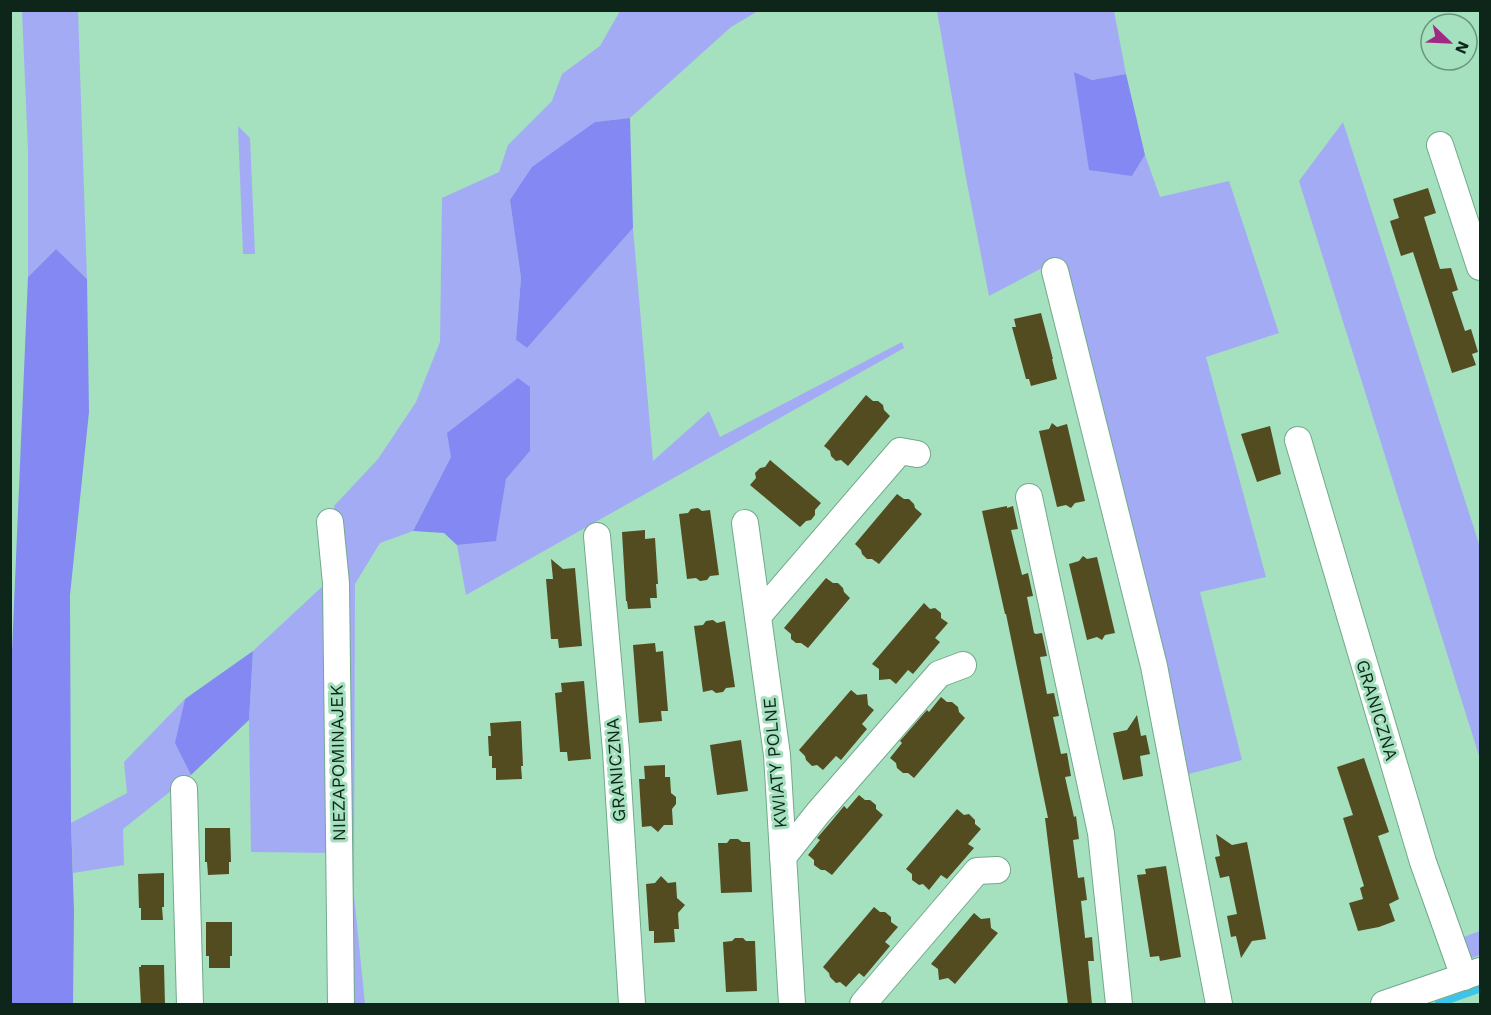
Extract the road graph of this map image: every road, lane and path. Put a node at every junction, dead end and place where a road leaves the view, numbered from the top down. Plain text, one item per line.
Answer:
1 (1440, 145) dead end
2 (1480, 267) edge
3 (1055, 271) dead end
4 (1298, 440) dead end
5 (917, 454) dead end
6 (1029, 497) dead end
7 (330, 522) dead end
8 (745, 523) dead end
9 (597, 536) dead end
10 (758, 616) junction
11 (963, 665) dead end
12 (184, 789) dead end
13 (783, 857) junction
14 (998, 870) dead end
15 (1472, 974) edge
16 (190, 1005) edge
17 (341, 1005) edge
18 (632, 1005) edge
19 (792, 1005) edge
20 (863, 1005) edge
21 (1119, 1005) edge
22 (1219, 1005) edge
23 (1384, 1005) edge

1 - 2 street
3 - 22 street
4 - 15 street, GRANICZNA
5 - 10 street
6 - 21 street
7 - 17 street, NIEZAPOMINAJEK
8 - 10 street, KWIATY POLNE
9 - 18 street, GRANICZNA
10 - 13 street, KWIATY POLNE
11 - 13 street
12 - 16 street
13 - 19 street, KWIATY POLNE
14 - 20 street
15 - 23 street, GRANICZNA

